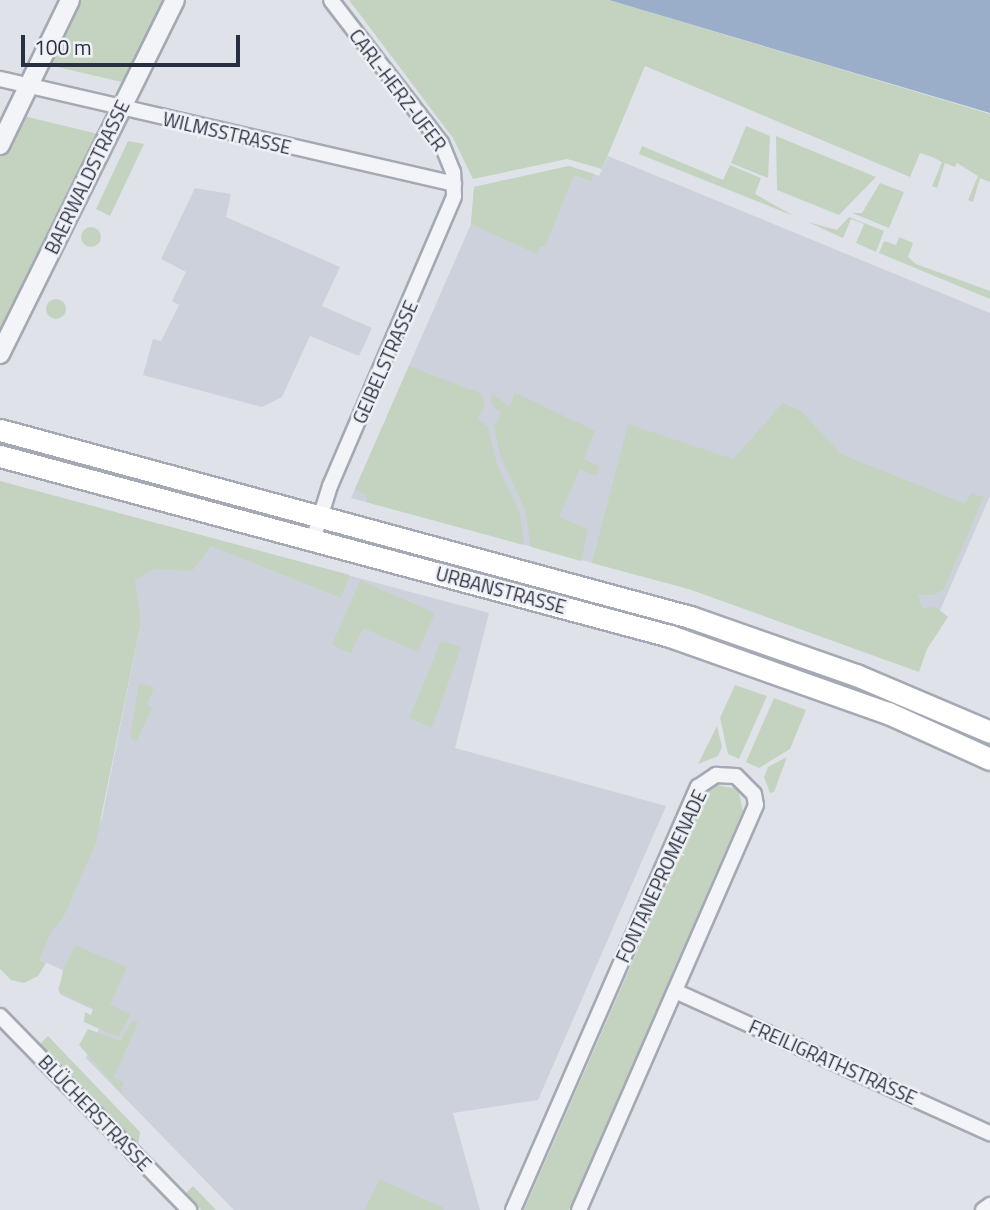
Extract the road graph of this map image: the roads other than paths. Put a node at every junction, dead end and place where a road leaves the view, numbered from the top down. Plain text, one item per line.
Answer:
1 (70, 0) edge
2 (174, 0) edge
3 (331, 0) edge
4 (0, 79) edge
5 (29, 86) junction
6 (120, 109) junction
7 (0, 145) edge
8 (454, 184) junction
9 (0, 354) edge
10 (0, 430) edge
11 (0, 456) edge
12 (319, 517) junction
13 (313, 540) junction
14 (990, 732) edge
15 (990, 758) edge
16 (675, 991) junction
17 (0, 1016) edge
18 (990, 1133) edge
19 (990, 1205) edge
20 (189, 1210) edge
21 (513, 1210) edge
22 (579, 1210) edge
23 (983, 1210) edge

1 - 5 street
2 - 6 street, BAERWALDSTRASSE
3 - 8 street, CARL-HERZ-UFER
4 - 5 street, WILMSSTRASSE
5 - 6 street, WILMSSTRASSE
5 - 7 street
6 - 8 street, WILMSSTRASSE
6 - 9 street, BAERWALDSTRASSE
8 - 12 street, GEIBELSTRASSE
10 - 12 main road, URBANSTRASSE
11 - 13 main road, URBANSTRASSE
12 - 13 street, GEIBELSTRASSE
12 - 14 main road, URBANSTRASSE
13 - 15 main road, URBANSTRASSE
16 - 18 street, FREILIGRATHSTRASSE
16 - 21 street, FONTANEPROMENADE
16 - 22 street, FONTANEPROMENADE
17 - 20 street, BLÜCHERSTRASSE
19 - 23 street

